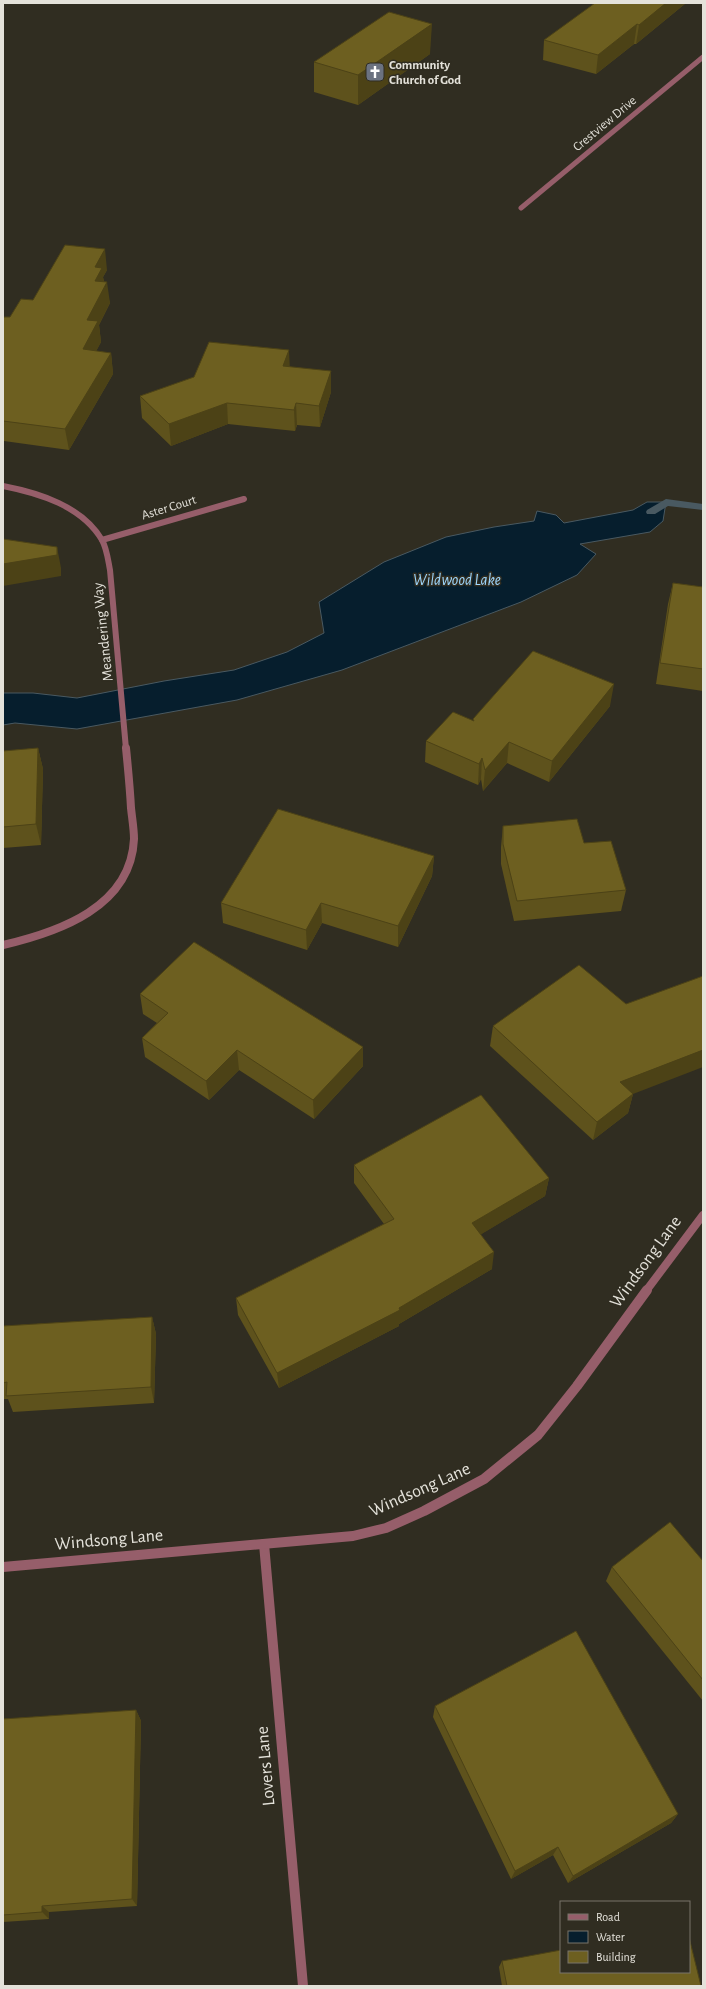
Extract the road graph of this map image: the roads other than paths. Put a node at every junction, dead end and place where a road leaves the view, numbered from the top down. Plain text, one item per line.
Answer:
1 (703, 57) edge
2 (521, 208) dead end
3 (3, 486) edge
4 (244, 498) dead end
5 (102, 540) junction
6 (3, 945) edge
7 (703, 1215) edge
8 (264, 1544) junction
9 (3, 1567) edge
10 (303, 1986) edge

1 - 2 street, Crestview Drive
3 - 5 street, Meandering Way
4 - 5 street, Aster Court
5 - 6 street, Meandering Way
7 - 8 street, Windsong Lane
8 - 9 street, Windsong Lane
8 - 10 street, Lovers Lane

